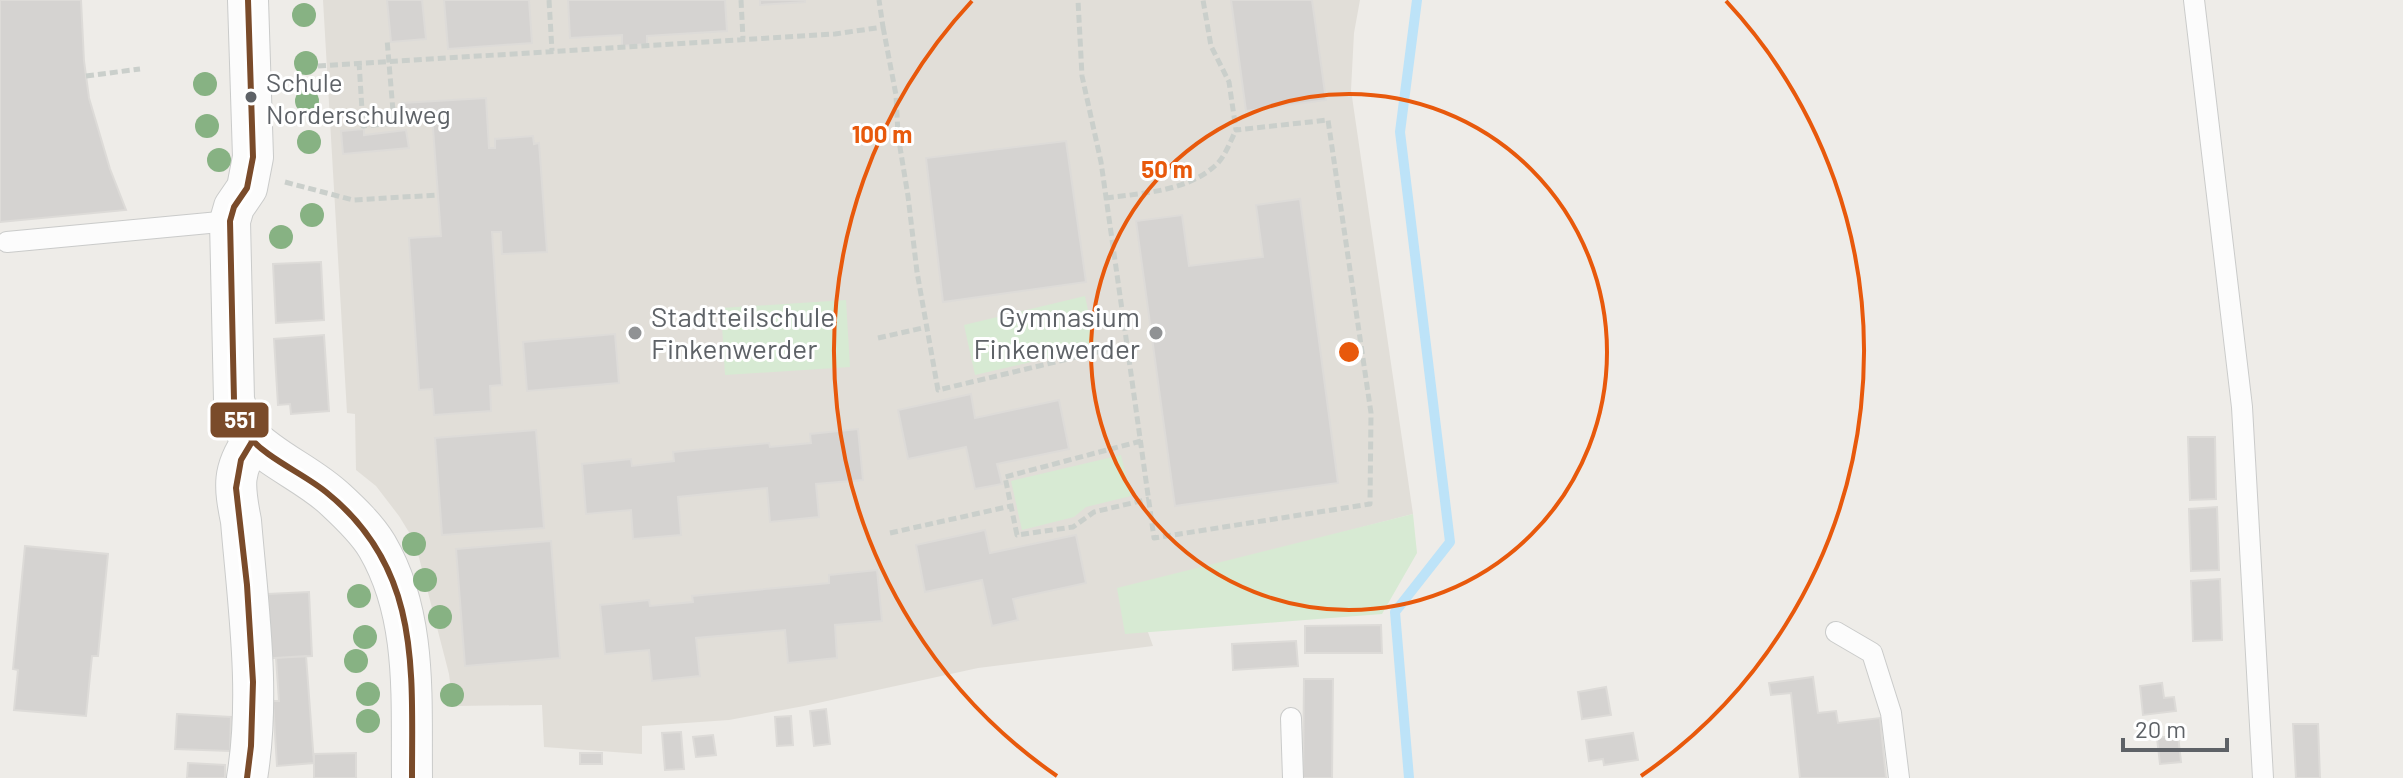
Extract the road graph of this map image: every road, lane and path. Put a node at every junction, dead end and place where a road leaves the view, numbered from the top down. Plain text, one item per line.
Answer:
1 (248, 0) edge
2 (549, 0) edge
3 (741, 0) edge
4 (879, 0) edge
5 (1078, 0) edge
6 (1203, 0) edge
7 (2194, 0) edge
8 (883, 27) junction
9 (387, 39) dead end
10 (743, 39) junction
11 (552, 51) junction
12 (389, 60) junction
13 (359, 62) junction
14 (318, 66) dead end
15 (140, 69) dead end
16 (86, 76) dead end
17 (1236, 130) junction
18 (251, 173) junction
19 (438, 195) dead end
20 (1106, 198) junction
21 (230, 221) junction
22 (7, 242) dead end
23 (927, 327) junction
24 (878, 338) dead end
25 (1127, 345) junction
26 (253, 440) junction
27 (1141, 441) junction
28 (1149, 499) junction
29 (1011, 506) junction
30 (890, 533) dead end
31 (1836, 632) dead end
32 (1291, 718) dead end
33 (247, 778) edge
34 (412, 778) edge
35 (1293, 778) edge
36 (1899, 778) edge
37 (2263, 778) edge

1 - 18 street
2 - 11 path
3 - 10 path
4 - 8 path
5 - 20 path
6 - 17 path
7 - 37 lane
8 - 10 path
8 - 23 path
9 - 12 path
10 - 11 path
11 - 12 path
12 - 13 path
12 - 13 path
13 - 14 path
15 - 16 path
17 - 20 path
17 - 28 path
18 - 19 path
18 - 21 street
20 - 25 path
21 - 22 lane
21 - 26 street
23 - 24 path
23 - 25 path
25 - 27 path
26 - 33 street
26 - 34 street
27 - 28 path
27 - 29 path
28 - 29 path
29 - 30 path
31 - 36 lane
32 - 35 lane

